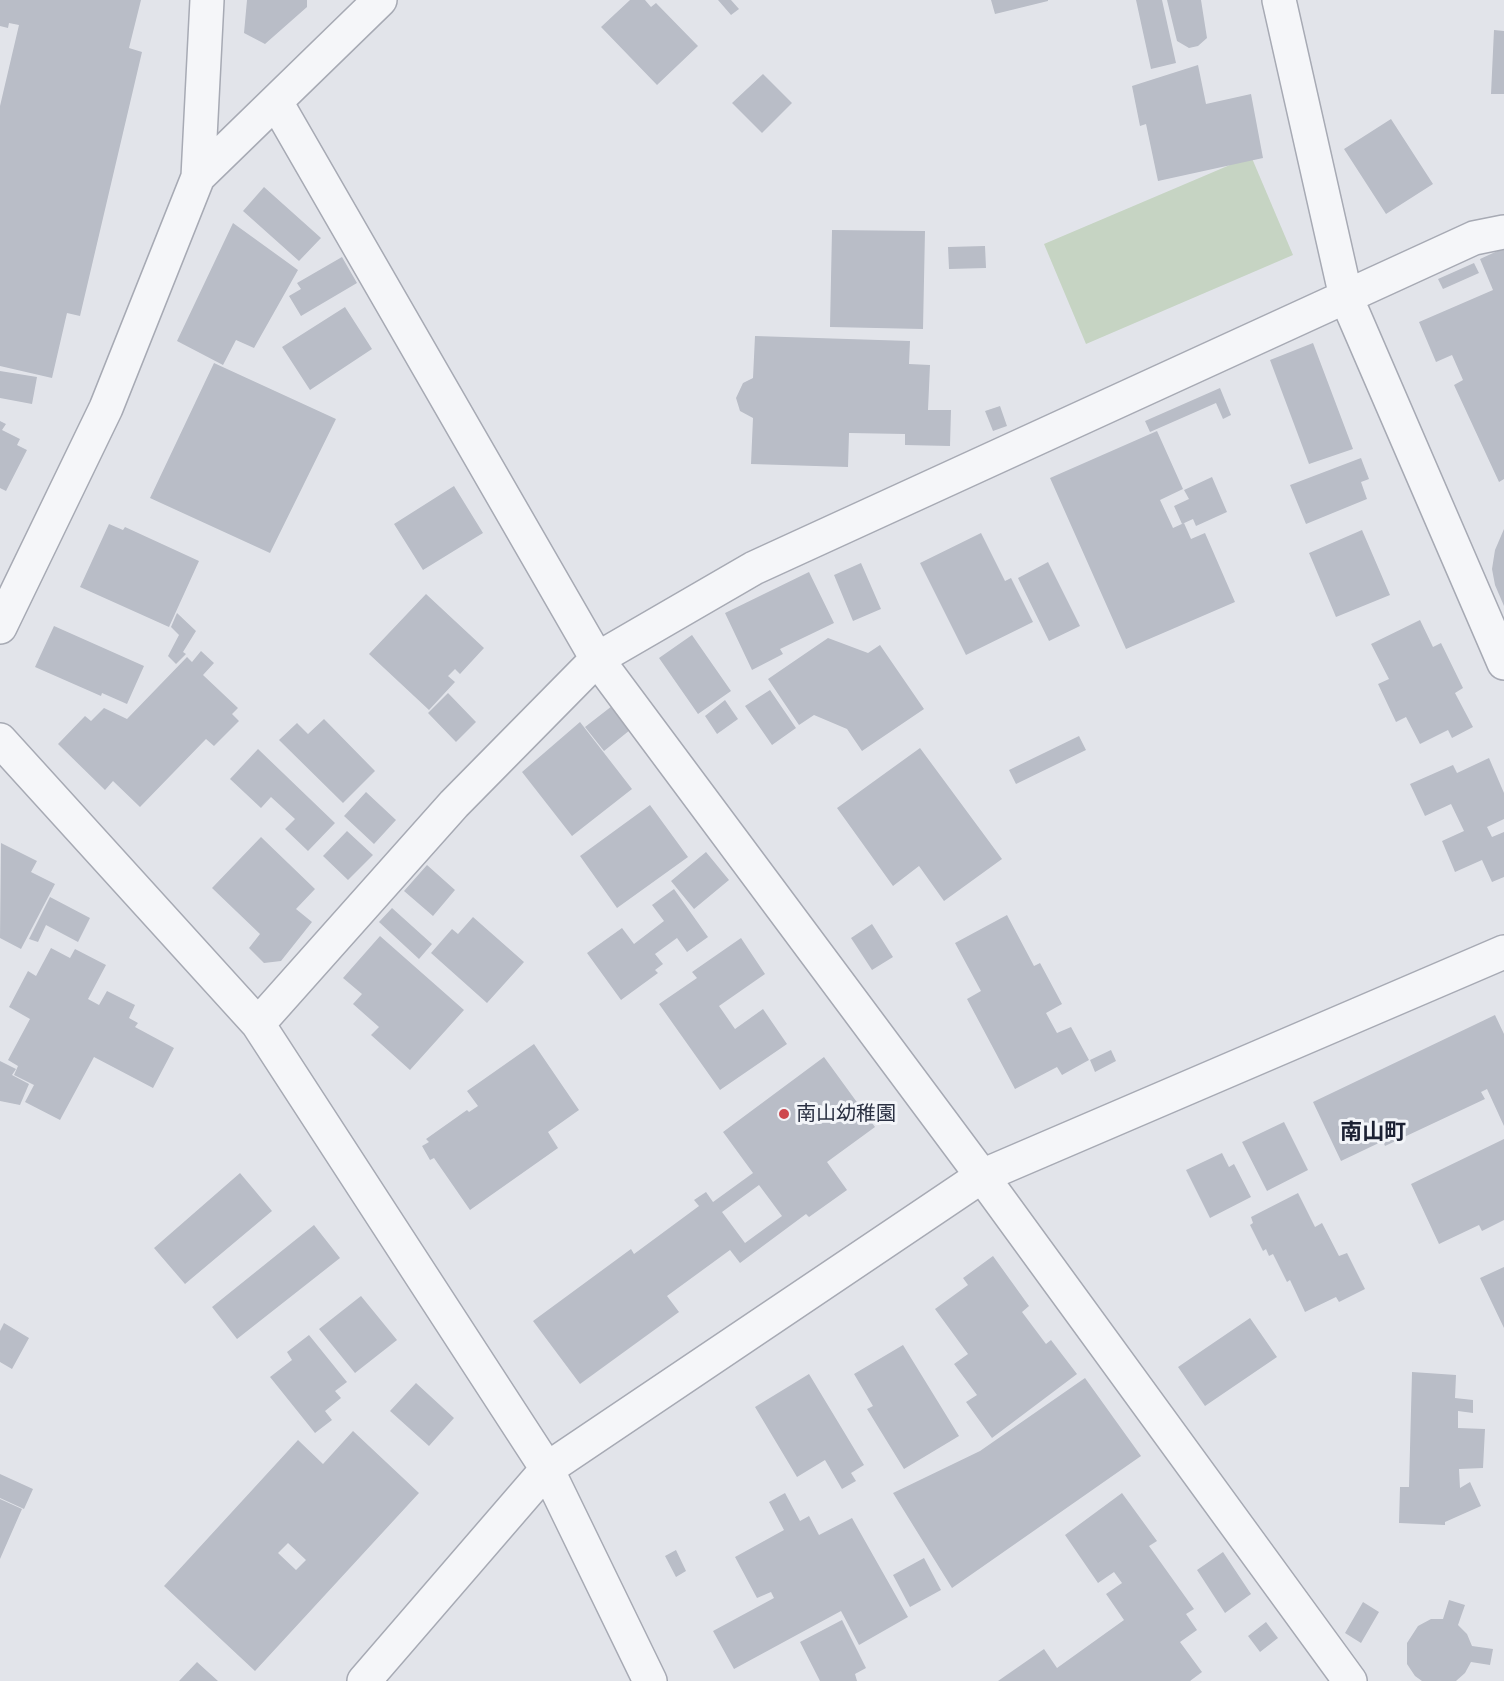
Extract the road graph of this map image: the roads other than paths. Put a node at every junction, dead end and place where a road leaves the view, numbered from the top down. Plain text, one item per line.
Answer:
1 (207, 0) edge
2 (380, 0) edge
3 (1279, 0) edge
4 (276, 102) junction
5 (198, 177) junction
6 (1504, 232) edge
7 (1346, 297) junction
8 (0, 627) edge
9 (597, 659) junction
10 (1504, 663) edge
11 (0, 740) edge
12 (1504, 952) edge
13 (258, 1024) junction
14 (981, 1176) junction
15 (547, 1469) junction
16 (364, 1681) edge
17 (650, 1681) edge
18 (1350, 1681) edge

1 - 5 street
2 - 4 street
3 - 7 street
4 - 5 street
4 - 9 street
5 - 8 street
6 - 7 street
7 - 9 street
7 - 10 street
9 - 13 street
9 - 14 street
11 - 13 street
12 - 14 street
13 - 15 street
14 - 15 street
14 - 18 street
15 - 16 street
15 - 17 street

